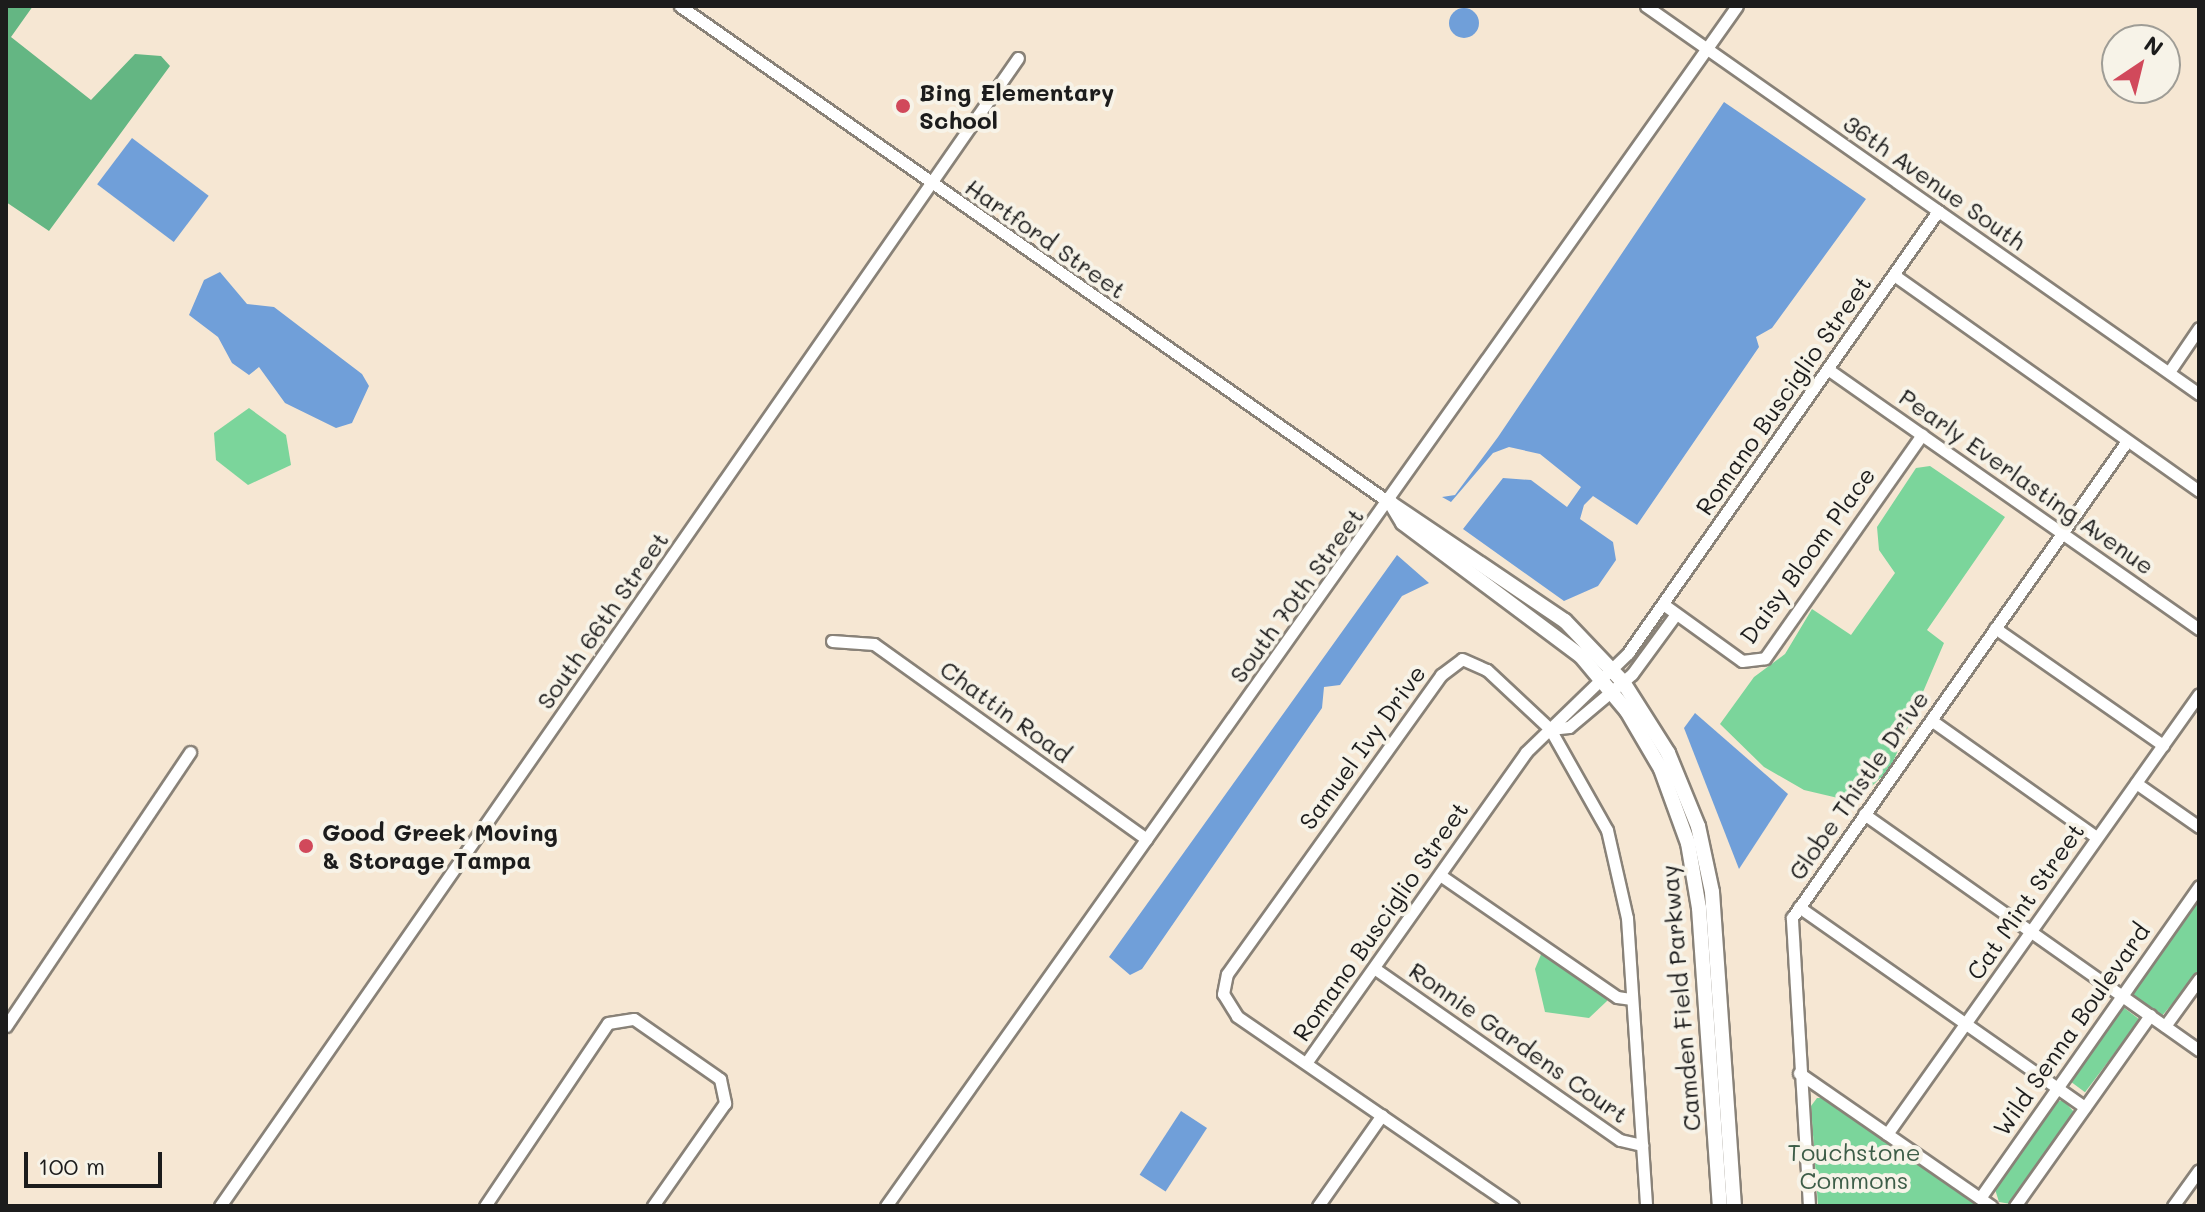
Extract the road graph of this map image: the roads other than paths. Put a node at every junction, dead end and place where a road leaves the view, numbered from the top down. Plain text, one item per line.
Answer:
1 (680, 6) edge
2 (1646, 6) edge
3 (1737, 6) edge
4 (1707, 49) junction
5 (1018, 58) dead end
6 (932, 186) junction
7 (1938, 211) junction
8 (1894, 275) junction
9 (2199, 328) edge
10 (1829, 370) junction
11 (2169, 372) junction
12 (2199, 394) edge
13 (1922, 435) junction
14 (2127, 441) junction
15 (2199, 491) edge
16 (1390, 503) junction
17 (2062, 533) junction
18 (1663, 604) junction
19 (1676, 614) junction
20 (1995, 628) junction
21 (2199, 629) edge
22 (832, 641) dead end
23 (1607, 674) junction
24 (1617, 686) junction
25 (2199, 694) edge
26 (1931, 720) junction
27 (1550, 729) junction
28 (2163, 745) junction
29 (190, 752) dead end
30 (2136, 783) junction
31 (1864, 814) junction
32 (2199, 827) edge
33 (2096, 837) junction
34 (1146, 839) junction
35 (1440, 875) junction
36 (2199, 886) edge
37 (1799, 907) junction
38 (2030, 931) junction
39 (1374, 968) junction
40 (2199, 979) edge
41 (2122, 996) junction
42 (1632, 999) junction
43 (2150, 1015) junction
44 (1965, 1023) junction
45 (6, 1026) edge
46 (2165, 1026) junction
47 (2199, 1050) edge
48 (1306, 1063) junction
49 (1799, 1073) junction
50 (2057, 1087) junction
51 (2085, 1107) junction
52 (1382, 1115) junction
53 (1887, 1134) junction
54 (1642, 1145) junction
55 (2199, 1170) edge
56 (1980, 1198) junction
57 (220, 1206) edge
58 (485, 1206) edge
59 (653, 1206) edge
60 (886, 1206) edge
61 (1318, 1206) edge
62 (1513, 1206) edge
63 (1646, 1206) edge
64 (1720, 1206) edge
65 (1734, 1206) edge
66 (1809, 1206) edge
67 (1991, 1206) edge
68 (2015, 1206) edge
69 (2173, 1206) edge

1 - 6 street, Hartford Street
2 - 4 street, 36th Avenue South
3 - 4 street, South 70th Street
4 - 7 street, 36th Avenue South
4 - 16 street, South 70th Street
5 - 6 street, South 66th Street
6 - 16 street, Hartford Street
6 - 57 street, South 66th Street
7 - 8 street, Romano Busciglio Street
7 - 11 street, 36th Avenue South
8 - 10 street, Romano Busciglio Street
8 - 14 street
9 - 11 street
10 - 13 street, Pearly Everlasting Avenue
10 - 18 street, Romano Busciglio Street
11 - 12 street, 36th Avenue South
13 - 17 street, Pearly Everlasting Avenue
13 - 19 street, Daisy Bloom Place
14 - 15 street
14 - 17 street, Globe Thistle Drive
16 - 23 street, Camden Field Parkway
16 - 34 street, South 70th Street
17 - 20 street, Globe Thistle Drive
17 - 21 street, Pearly Everlasting Avenue
18 - 19 street
18 - 23 street, Romano Busciglio Street
19 - 24 street, Romano Busciglio Street
20 - 26 street, Globe Thistle Drive
20 - 28 street
22 - 34 street, Chattin Road
23 - 24 street, Camden Field Parkway
23 - 27 street, Romano Busciglio Street
24 - 27 street, Romano Busciglio Street
24 - 64 street, Camden Field Parkway
24 - 65 street, Camden Field Parkway
25 - 28 street, Cat Mint Street
26 - 31 street, Globe Thistle Drive
26 - 33 street
27 - 35 street, Romano Busciglio Street
27 - 42 street, Samuel Ivy Drive
27 - 48 street, Samuel Ivy Drive
28 - 30 street, Cat Mint Street
29 - 45 street
30 - 32 street
30 - 33 street, Cat Mint Street
31 - 37 street, Globe Thistle Drive
31 - 38 street
33 - 38 street, Cat Mint Street
34 - 60 street, South 70th Street
35 - 39 street, Romano Busciglio Street
35 - 42 street
36 - 41 street, Wild Senna Boulevard
37 - 44 street
37 - 49 street, Globe Thistle Drive
38 - 41 street
38 - 44 street, Cat Mint Street
39 - 48 street, Romano Busciglio Street
39 - 54 street, Ronnie Gardens Court
40 - 46 street
41 - 43 street
41 - 50 street, Wild Senna Boulevard
42 - 54 street, Samuel Ivy Drive
43 - 46 street
43 - 51 street
44 - 50 street
44 - 53 street, Cat Mint Street
46 - 47 street
48 - 52 street, Samuel Ivy Drive
49 - 53 street
49 - 66 street, Globe Thistle Drive
50 - 51 street
50 - 56 street, Wild Senna Boulevard
51 - 68 street
52 - 61 street
52 - 62 street, Samuel Ivy Drive
53 - 56 street
54 - 63 street, Samuel Ivy Drive
55 - 69 street
56 - 67 street
58 - 59 street

